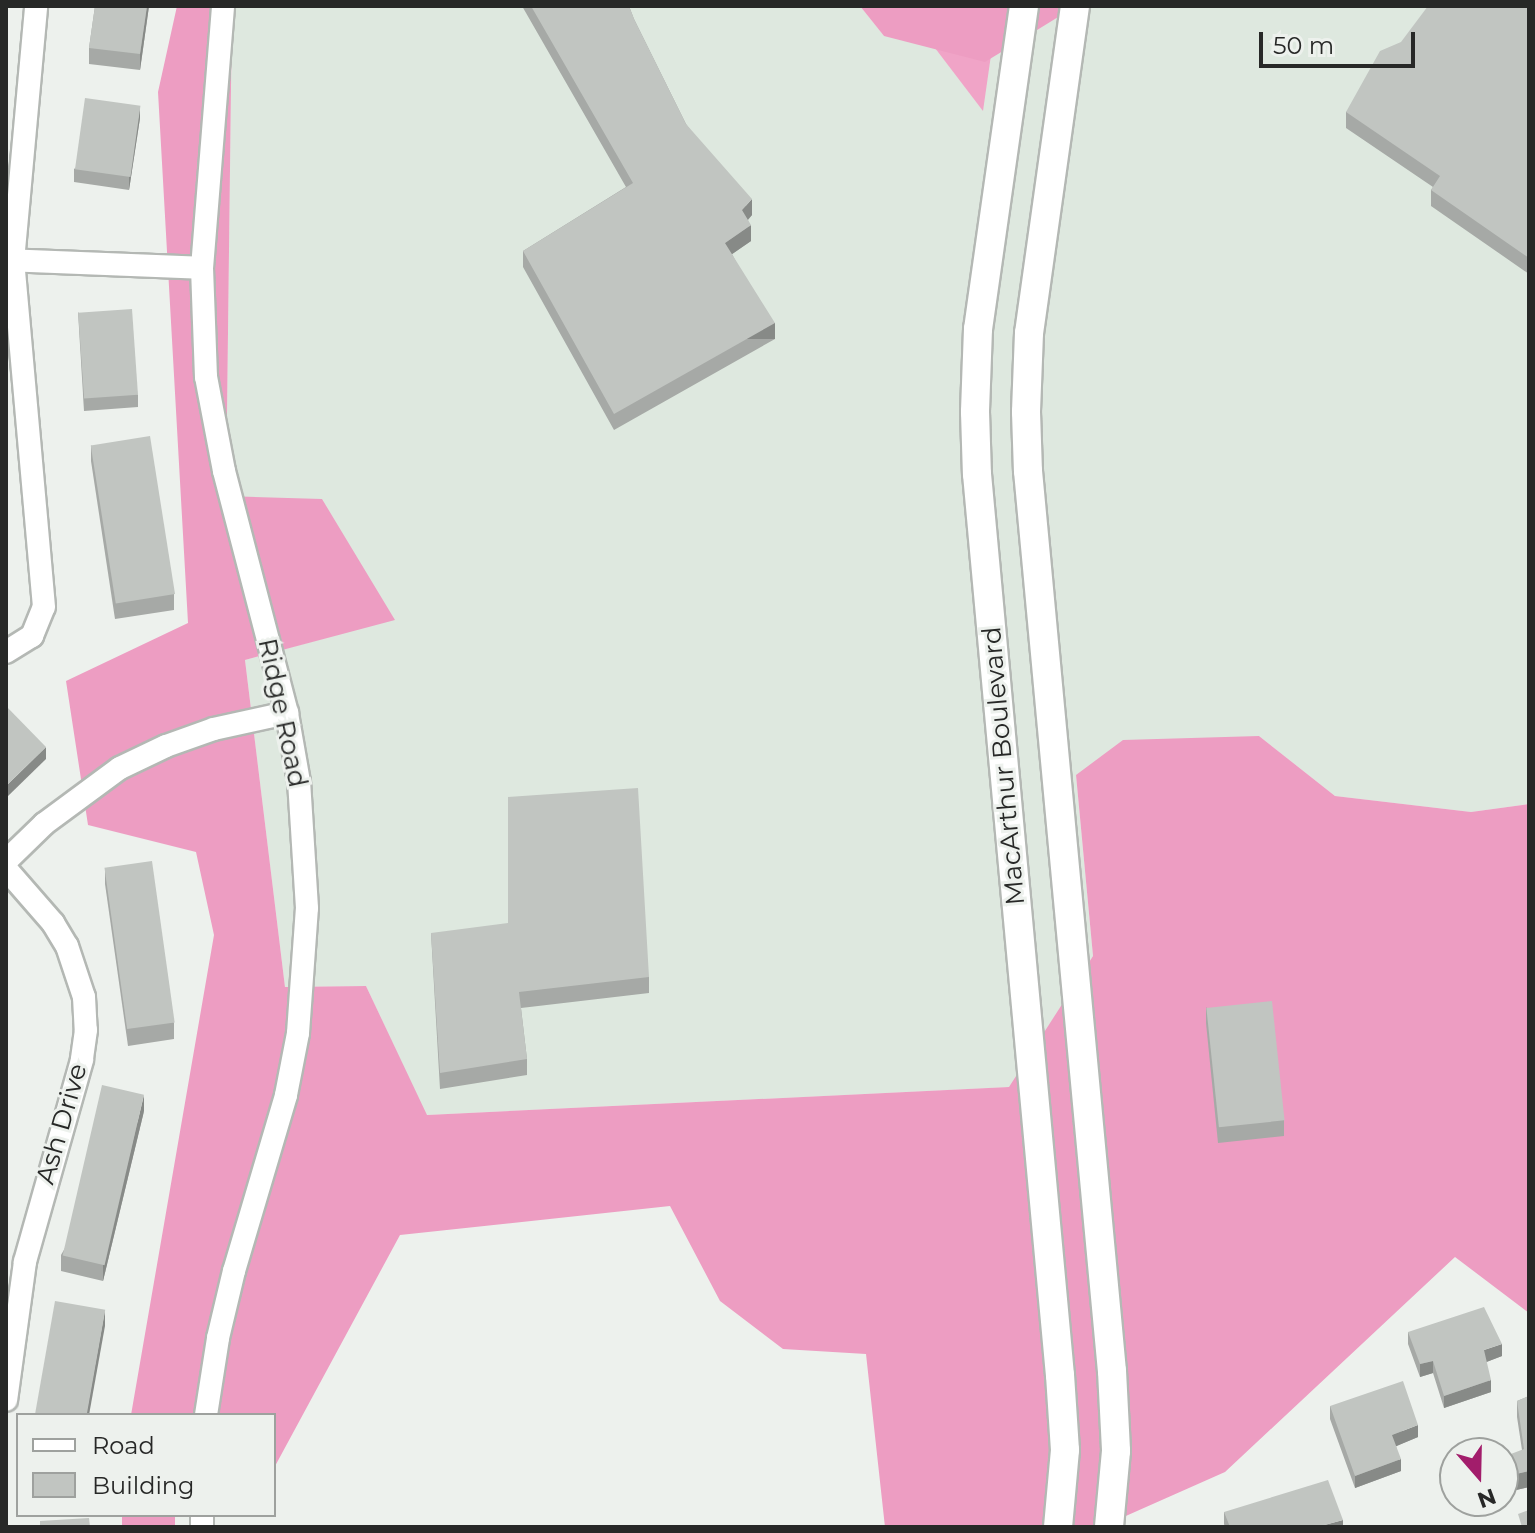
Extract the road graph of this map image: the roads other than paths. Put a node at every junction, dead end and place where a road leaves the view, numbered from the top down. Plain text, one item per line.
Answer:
1 (36, 6) edge
2 (223, 6) edge
3 (1024, 6) edge
4 (1075, 6) edge
5 (10, 260) edge
6 (202, 268) junction
7 (6, 652) edge
8 (287, 713) junction
9 (6, 861) edge
10 (6, 869) edge
11 (6, 1400) edge
12 (206, 1413) edge
13 (1058, 1527) edge
14 (1109, 1527) edge

1 - 5 street
2 - 6 street, Ridge Road
3 - 13 main road, MacArthur Boulevard
4 - 14 main road, MacArthur Boulevard
5 - 6 street
5 - 7 street
6 - 8 street, Ridge Road
8 - 9 street
8 - 12 street, Ridge Road
10 - 11 street, Ash Drive

